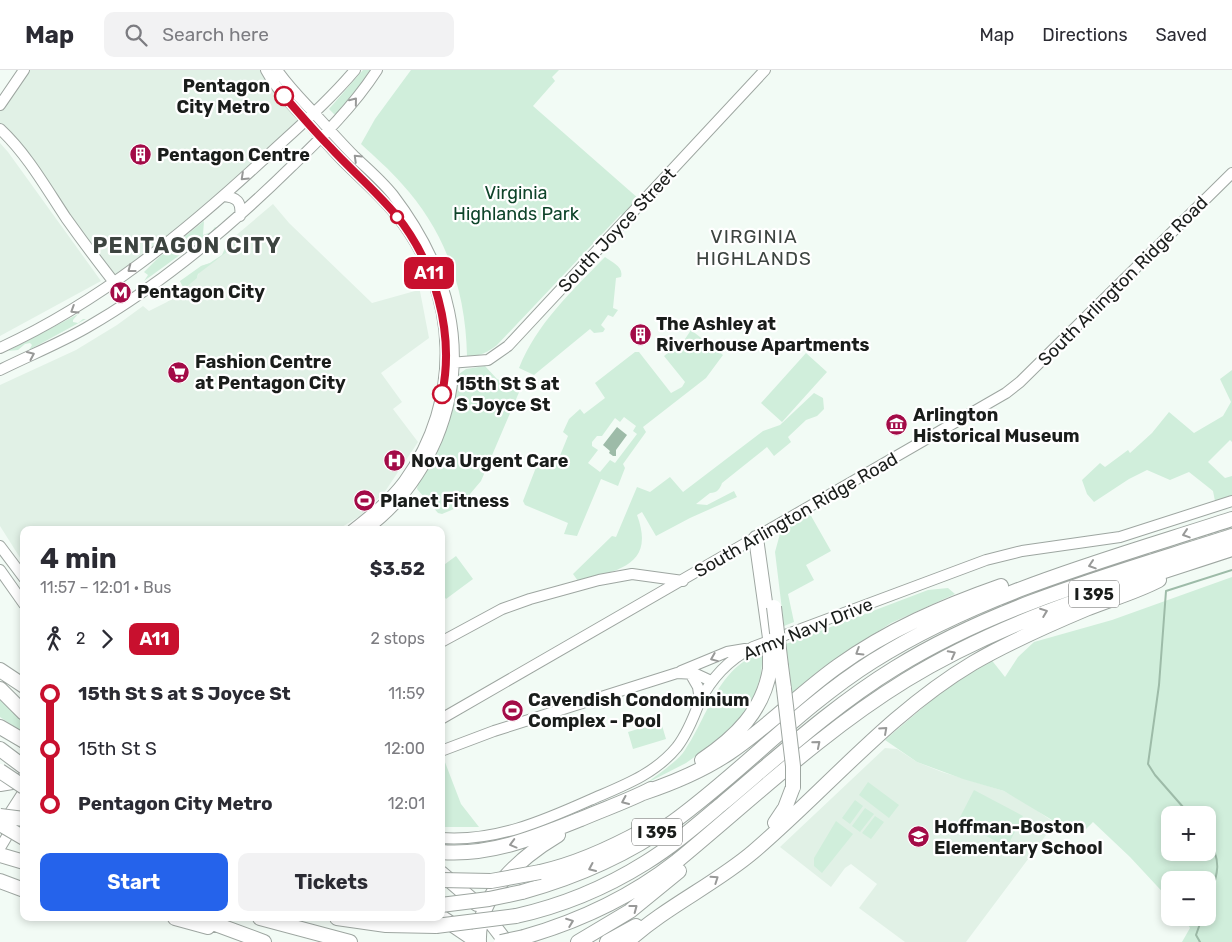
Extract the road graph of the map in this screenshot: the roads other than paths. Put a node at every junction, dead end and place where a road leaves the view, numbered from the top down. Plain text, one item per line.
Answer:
1 (24, 70) edge
2 (266, 70) edge
3 (277, 70) edge
4 (355, 70) edge
5 (377, 70) edge
6 (766, 70) edge
7 (0, 105) edge
8 (314, 113) junction
9 (306, 121) junction
10 (0, 128) edge
11 (329, 130) junction
12 (321, 138) junction
13 (1232, 173) edge
14 (223, 196) junction
15 (240, 216) junction
16 (114, 282) junction
17 (129, 300) junction
18 (0, 348) edge
19 (450, 363) junction
20 (0, 370) edge
21 (1232, 501) edge
22 (1232, 519) edge
23 (357, 526) edge
24 (371, 526) edge
25 (760, 536) junction
26 (1232, 536) edge
27 (0, 546) edge
28 (1232, 549) edge
29 (1191, 562) junction
30 (0, 570) edge
31 (20, 573) edge
32 (646, 576) junction
33 (683, 581) junction
34 (14, 590) junction
35 (20, 595) edge
36 (20, 598) edge
37 (651, 599) junction
38 (964, 606) junction
39 (995, 625) junction
40 (445, 640) edge
41 (753, 647) junction
42 (775, 668) junction
43 (0, 670) edge
44 (677, 673) junction
45 (690, 673) junction
46 (711, 681) junction
47 (20, 683) edge
48 (0, 690) edge
49 (700, 702) junction
50 (20, 709) edge
51 (445, 717) edge
52 (0, 727) edge
53 (772, 738) junction
54 (20, 739) edge
55 (445, 750) edge
56 (4, 752) edge
57 (0, 771) edge
58 (20, 775) edge
59 (20, 779) edge
60 (20, 782) edge
61 (0, 784) edge
62 (20, 789) edge
63 (643, 793) junction
64 (746, 804) junction
65 (607, 809) junction
66 (20, 815) edge
67 (0, 816) edge
68 (20, 818) edge
69 (0, 824) edge
70 (0, 829) edge
71 (20, 836) edge
72 (20, 836) edge
73 (445, 838) edge
74 (0, 848) edge
75 (445, 852) edge
76 (0, 855) edge
77 (20, 861) edge
78 (737, 864) junction
79 (445, 876) edge
80 (445, 880) edge
81 (693, 894) junction
82 (445, 904) edge
83 (186, 921) edge
84 (207, 921) edge
85 (271, 921) edge
86 (358, 921) edge
87 (439, 922) edge
88 (234, 931) junction
89 (260, 941) edge
90 (476, 941) edge
91 (272, 942) edge
92 (350, 942) edge
93 (501, 942) edge
94 (506, 942) edge
95 (578, 942) edge
96 (606, 942) edge
97 (627, 942) edge

1 - 7 main road
2 - 9 main road
3 - 8 main road
4 - 8 main road
11 -> 5 main road
6 - 19 main road, South Joyce Street
8 - 9 main road
8 - 11 main road
9 - 12 main road
9 -> 14 main road
10 - 16 main road
11 - 12 main road
19 -> 11 main road
12 - 15 main road
12 - 19 main road
13 - 25 main road, South Arlington Ridge Road
14 - 15 main road
14 -> 16 main road
15 - 17 main road
16 - 17 main road
16 -> 18 main road
20 -> 17 main road
19 - 23 main road
19 - 24 main road
21 - 41 main road, Army Navy Drive
22 -> 38 highway, I 395
25 - 33 main road, South Arlington Ridge Road
25 - 42 highway, bridge
26 - 39 highway
27 - 31 main road
28 - 29 highway, I 395
39 -> 29 highway, I 395
78 -> 29 highway
30 - 34 main road
32 - 33 main road
32 - 37 main road
32 - 40 main road
33 - 37 main road, South Arlington Ridge Road
34 - 35 main road
34 - 36 main road
37 - 51 main road, South Arlington Ridge Road
38 - 53 highway, I 395
38 -> 63 highway
64 -> 39 highway, I 395
39 - 87 highway, bridge
41 -> 44 main road
41 - 46 main road, Army Navy Drive
42 - 63 highway
42 - 78 highway, bridge
43 - 47 highway
44 - 45 main road
44 - 55 main road
45 - 46 main road
45 - 49 main road
46 - 49 main road, Army Navy Drive
48 - 50 highway
49 - 73 main road, Army Navy Drive
52 - 54 highway
53 - 80 highway, bridge
53 -> 82 highway, I 395, bridge
56 - 58 highway
57 - 59 highway, bridge
60 - 61 highway
62 - 70 main road
63 -> 65 highway
93 -> 64 highway, I 395, bridge
95 -> 64 highway
65 -> 75 highway
65 - 90 highway
66 - 74 main road
67 - 68 highway, bridge
69 - 72 highway, bridge
70 - 71 highway, bridge
76 - 77 highway
81 -> 78 highway
79 - 94 highway
81 - 96 highway
81 - 97 highway
83 - 88 highway
84 - 88 highway
85 - 92 highway
86 - 87 highway
87 - 90 highway
88 - 89 highway
89 - 91 highway

